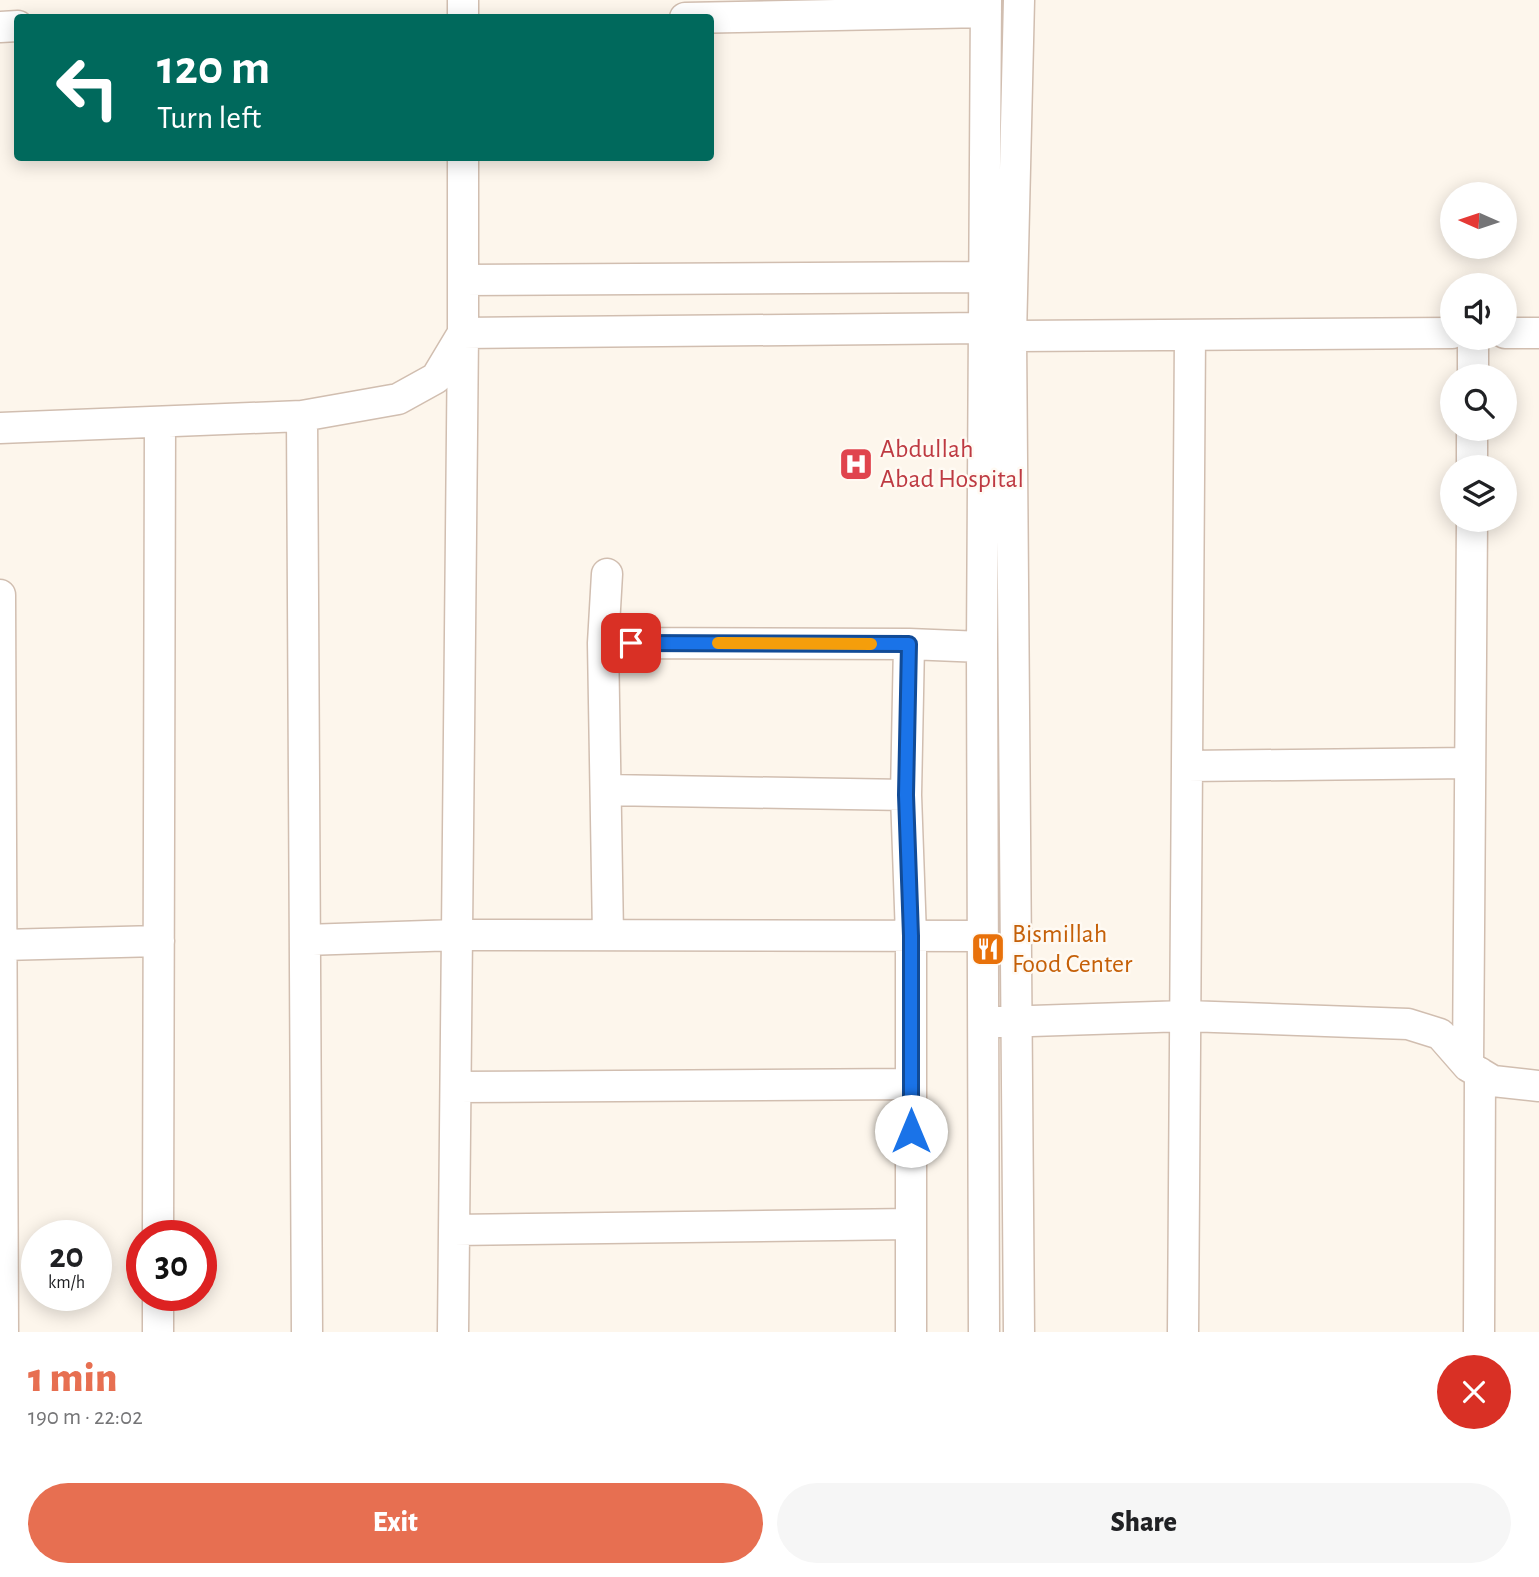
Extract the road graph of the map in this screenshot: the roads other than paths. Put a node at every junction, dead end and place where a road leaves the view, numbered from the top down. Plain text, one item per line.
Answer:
1 (1019, 0) edge
2 (986, 6) edge
3 (714, 17) edge
4 (463, 161) edge
5 (984, 278) junction
6 (463, 279) junction
7 (998, 332) junction
8 (463, 333) junction
9 (1440, 333) edge
10 (1517, 333) edge
11 (1539, 333) edge
12 (1190, 335) junction
13 (302, 415) junction
14 (160, 422) junction
15 (0, 428) edge
16 (1472, 532) edge
17 (607, 574) dead end
18 (0, 594) edge
19 (603, 643) junction
20 (909, 644) junction
21 (982, 647) junction
22 (0, 695) edge
23 (1470, 763) junction
24 (1188, 766) junction
25 (606, 790) junction
26 (906, 795) junction
27 (1, 933) edge
28 (457, 934) junction
29 (608, 935) junction
30 (911, 936) junction
31 (983, 936) junction
32 (305, 940) junction
33 (159, 941) junction
34 (1185, 1016) junction
35 (1017, 1021) junction
36 (983, 1023) junction
37 (1, 1043) edge
38 (1474, 1069) junction
39 (911, 1084) junction
40 (1539, 1086) edge
41 (456, 1087) junction
42 (2, 1158) edge
43 (158, 1220) edge
44 (911, 1224) junction
45 (454, 1230) junction
46 (2, 1276) edge
47 (158, 1311) edge
48 (4, 1332) edge
49 (158, 1332) edge
50 (307, 1332) edge
51 (453, 1332) edge
52 (911, 1332) edge
53 (984, 1332) edge
54 (1019, 1332) edge
55 (1183, 1332) edge
56 (1479, 1332) edge

1 - 7 street
2 - 3 street
2 - 5 street
4 - 6 street
5 - 6 street
5 - 7 street
6 - 8 street
7 - 8 street
7 - 12 street
7 - 21 street
7 - 35 street
8 - 13 street
8 - 28 street
9 - 12 street
10 - 11 street
12 - 24 street
13 - 14 street
13 - 32 street
14 - 15 street
14 - 33 street
16 - 23 street
17 - 19 street
18 - 22 street
19 - 20 street
19 - 25 street
20 - 21 street
20 - 26 street
21 - 31 street
22 - 27 street
23 - 24 street
23 - 38 street
24 - 34 street
25 - 26 street
25 - 29 street
26 - 30 street
27 - 33 street
27 - 37 street
28 - 29 street
28 - 32 street
28 - 41 street
29 - 30 street
30 - 31 street
30 - 39 street
31 - 36 street
32 - 50 street
33 - 43 street
34 - 35 street
34 - 38 street
34 - 55 street
35 - 36 street
35 - 54 street
36 - 53 street
37 - 42 street
38 - 40 street
38 - 56 street
39 - 41 street
39 - 44 street
41 - 45 street
42 - 46 street
44 - 45 street
44 - 52 street
45 - 51 street
46 - 48 street
47 - 49 street

